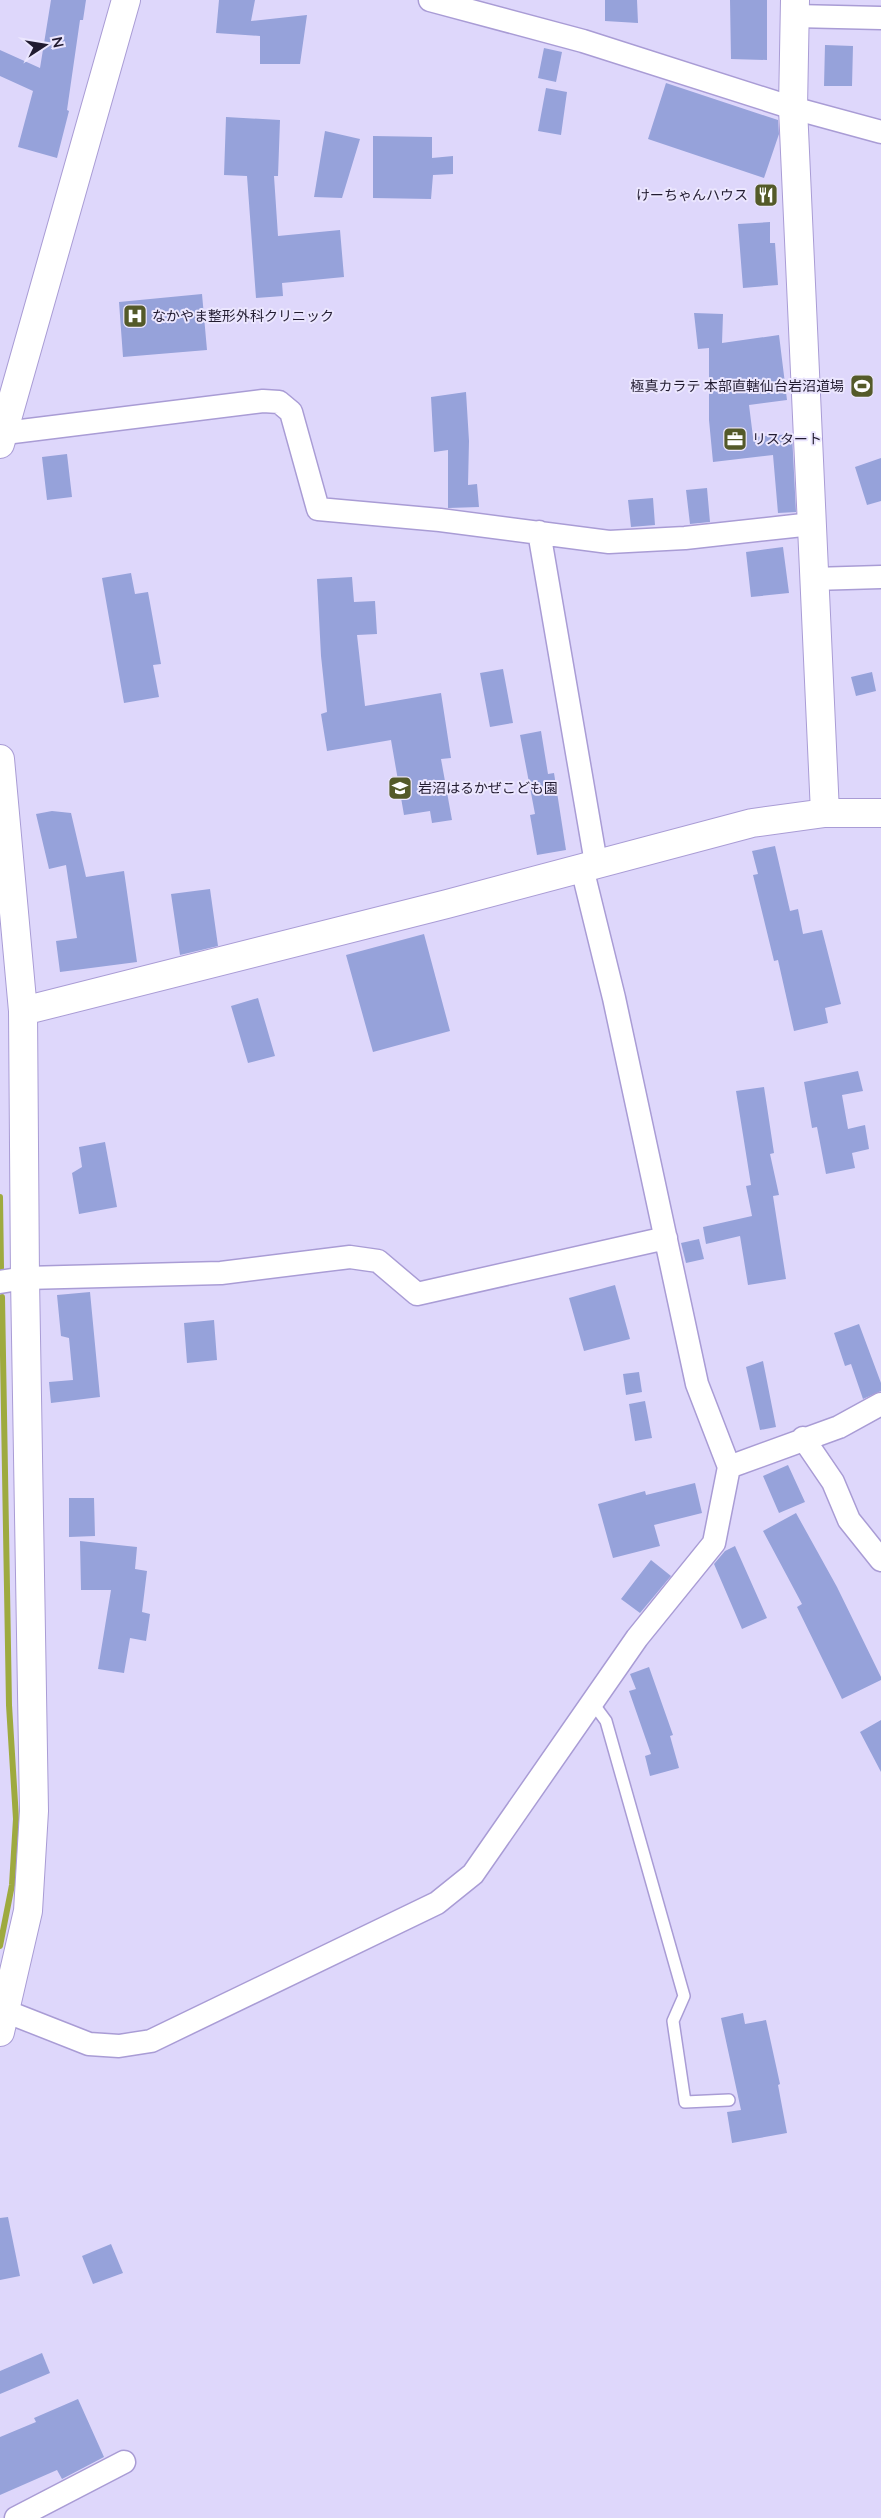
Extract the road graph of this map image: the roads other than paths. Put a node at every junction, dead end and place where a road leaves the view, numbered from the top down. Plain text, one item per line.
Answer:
1 (126, 0) edge
2 (440, 1) edge
3 (795, 8) edge
4 (881, 18) edge
5 (793, 108) junction
6 (881, 132) edge
7 (2, 439) edge
8 (812, 524) junction
9 (539, 532) junction
10 (881, 577) edge
11 (813, 579) junction
12 (0, 759) edge
13 (825, 813) junction
14 (881, 813) edge
15 (589, 866) junction
16 (23, 1010) junction
17 (666, 1238) junction
18 (12, 1280) edge
19 (881, 1404) edge
20 (803, 1438) junction
21 (729, 1467) junction
22 (881, 1560) edge
23 (592, 1702) junction
24 (6, 1977) edge
25 (2, 2022) edge
26 (730, 2100) dead end
27 (124, 2462) dead end
28 (16, 2518) edge

1 - 7 street
2 - 5 street
3 - 4 street
3 - 5 street
5 - 6 street
5 - 8 street
7 - 9 street
8 - 9 street
8 - 11 street
9 - 15 street
10 - 11 street
11 - 13 street
12 - 16 street
13 - 14 street
13 - 15 street
15 - 16 street
15 - 17 street
16 - 18 street
17 - 18 street
17 - 21 street
18 - 24 street
19 - 20 street
20 - 21 street
20 - 22 street
21 - 23 street
23 - 25 street
23 - 26 lane
24 - 25 street
27 - 28 street

